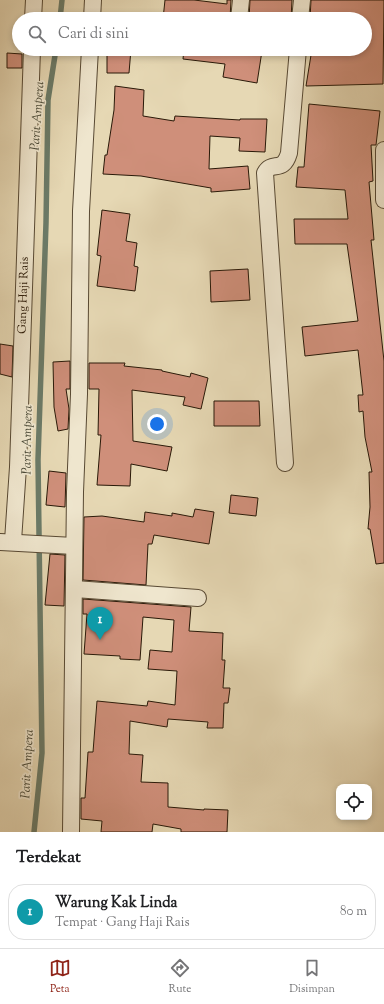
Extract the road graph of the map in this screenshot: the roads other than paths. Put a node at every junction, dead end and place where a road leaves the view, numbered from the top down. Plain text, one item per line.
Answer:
1 (34, 0) edge
2 (93, 0) edge
3 (241, 0) edge
4 (302, 0) edge
5 (33, 12) edge
6 (92, 12) edge
7 (240, 12) edge
8 (301, 12) edge
9 (32, 56) edge
10 (90, 56) edge
11 (297, 56) edge
12 (384, 150) edge
13 (384, 200) edge
14 (285, 463) dead end
15 (13, 542) edge
16 (74, 546) junction
17 (75, 589) junction
18 (198, 598) dead end
19 (71, 832) edge

1 - 5 street
2 - 6 street
3 - 7 street
4 - 8 street
9 - 15 street, Gang Haji Rais
10 - 16 street
11 - 14 street
12 - 13 street
15 - 16 street
16 - 17 street
17 - 18 street
17 - 19 street

